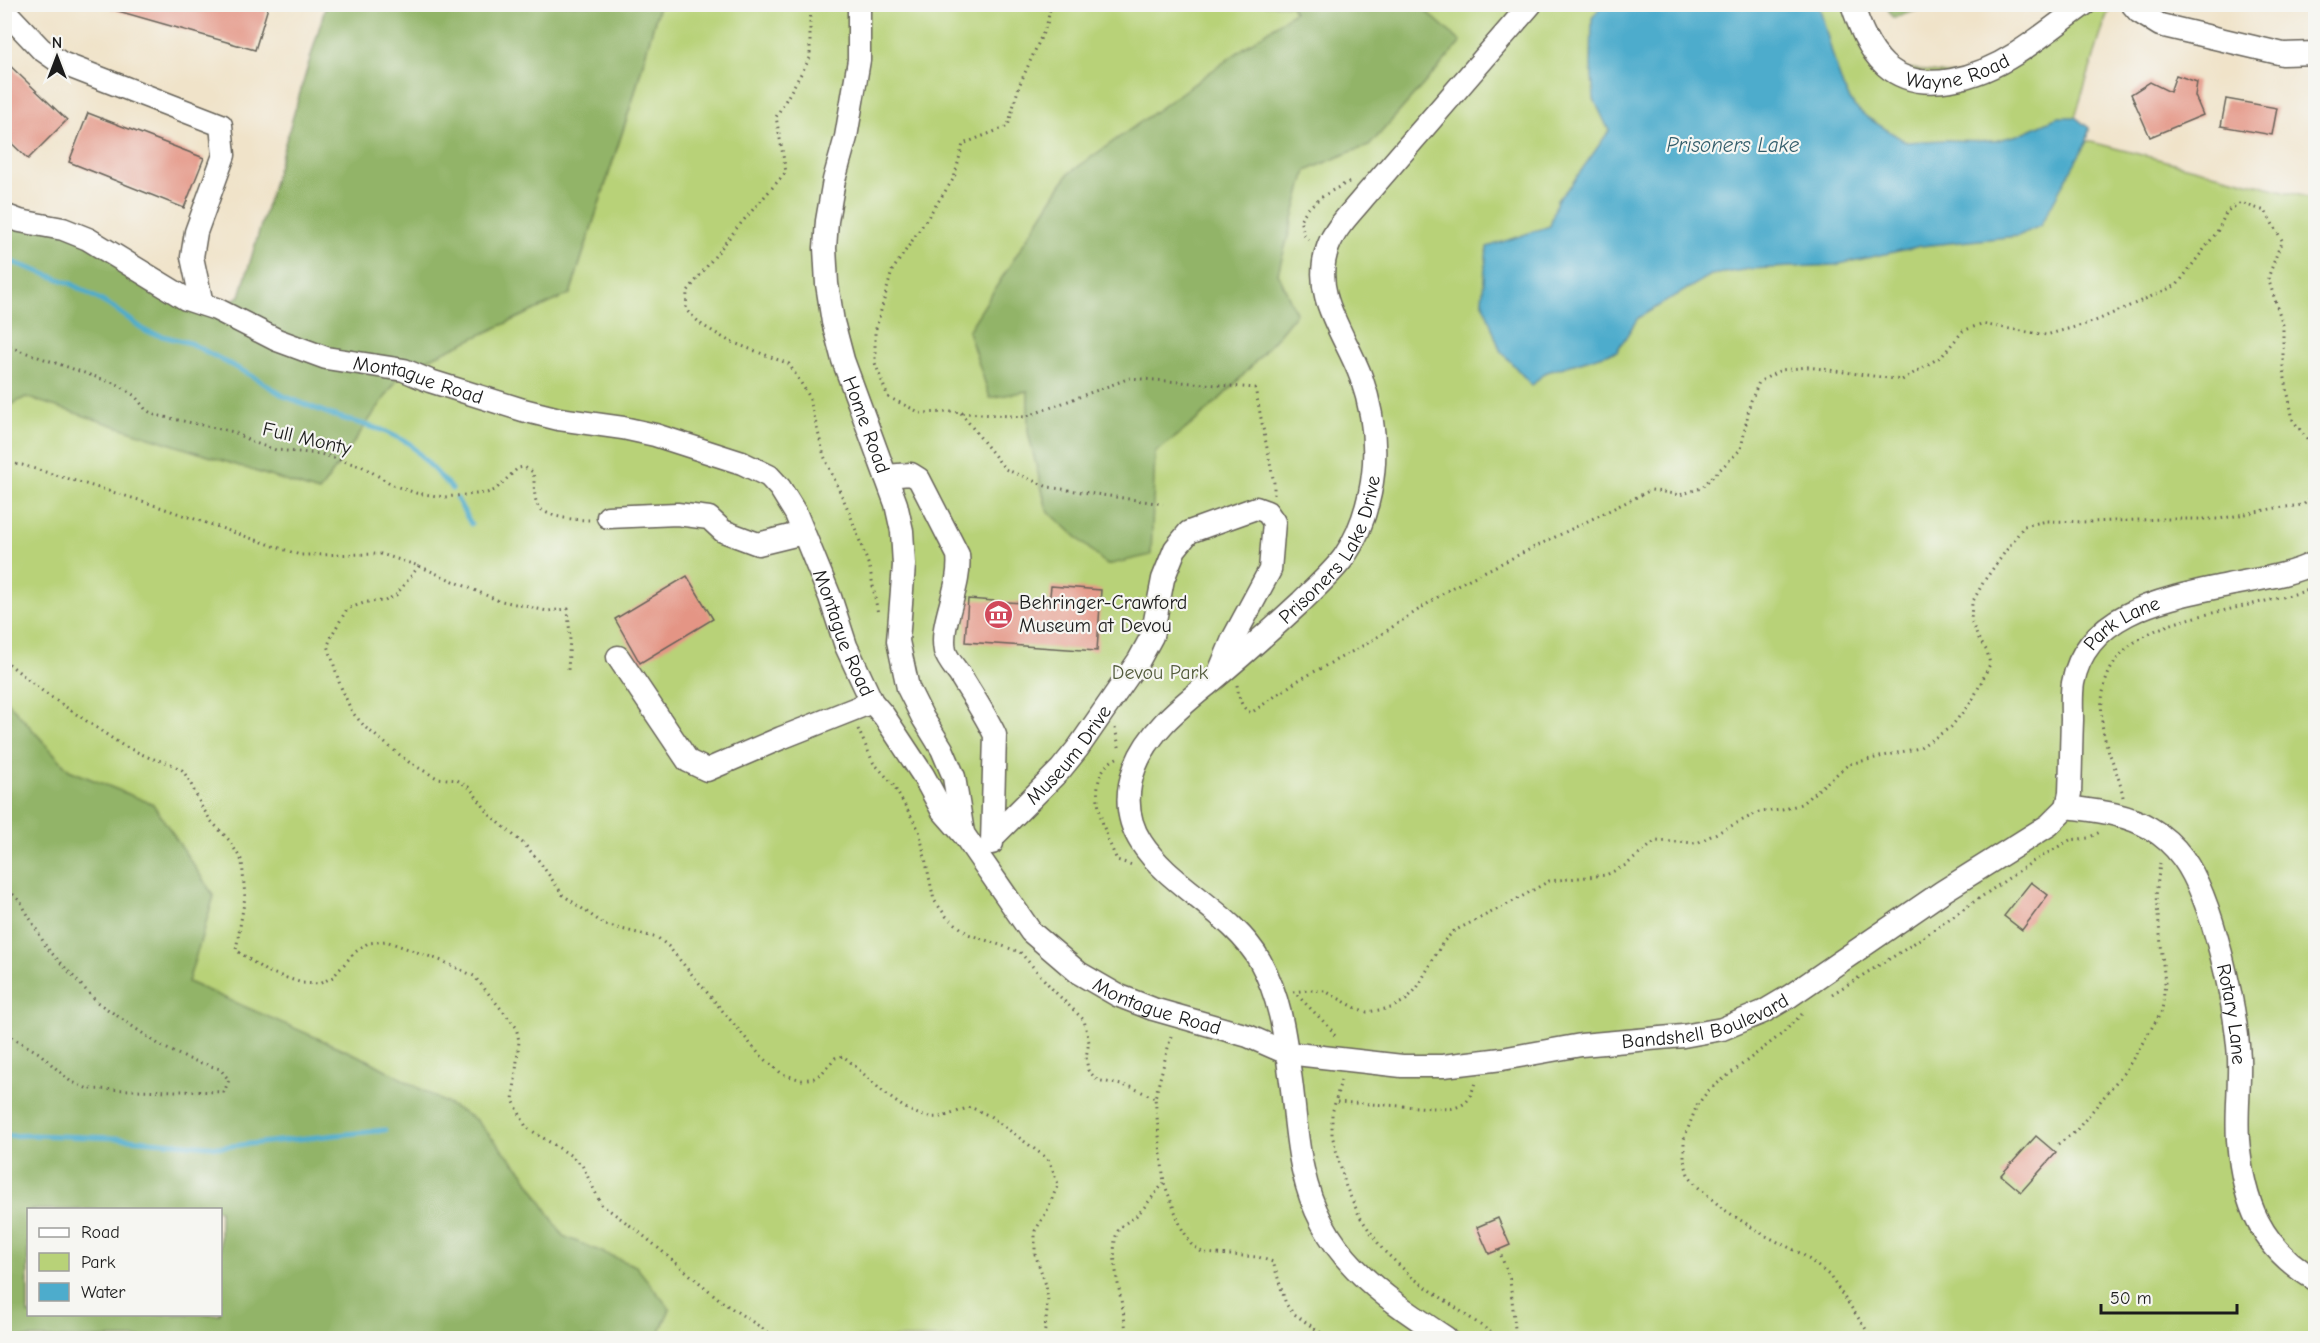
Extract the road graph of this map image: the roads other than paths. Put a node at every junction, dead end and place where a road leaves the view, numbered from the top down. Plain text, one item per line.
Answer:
1 (859, 4) edge
2 (1531, 4) edge
3 (1852, 4) edge
4 (2085, 4) edge
5 (2132, 4) edge
6 (4, 10) edge
7 (2316, 53) edge
8 (4, 215) edge
9 (202, 304) junction
10 (886, 476) junction
11 (608, 517) road end
12 (804, 533) junction
13 (2316, 562) edge
14 (1236, 649) junction
15 (618, 657) dead end
16 (863, 706) junction
17 (2067, 807) junction
18 (964, 835) junction
19 (993, 837) junction
20 (991, 874) junction
21 (1287, 1053) junction
22 (2316, 1280) edge
23 (1446, 1338) edge

1 - 10 street, Home Road
2 - 14 street, Prisoners Lake Drive
3 - 4 street, Wayne Road
5 - 7 street
6 - 9 street
8 - 9 street, Montague Road
9 - 12 street, Montague Road
10 - 18 street, Home Road
10 - 19 street
11 - 12 street
12 - 16 street, Montague Road
13 - 17 street, Park Lane
14 - 19 street, Museum Drive
14 - 21 street, Prisoners Lake Drive
15 - 16 street
16 - 18 street, Montague Road
17 - 21 street, Bandshell Boulevard
17 - 22 street, Rotary Lane
18 - 20 street, Montague Road
19 - 20 street
20 - 21 street, Montague Road
21 - 23 street

